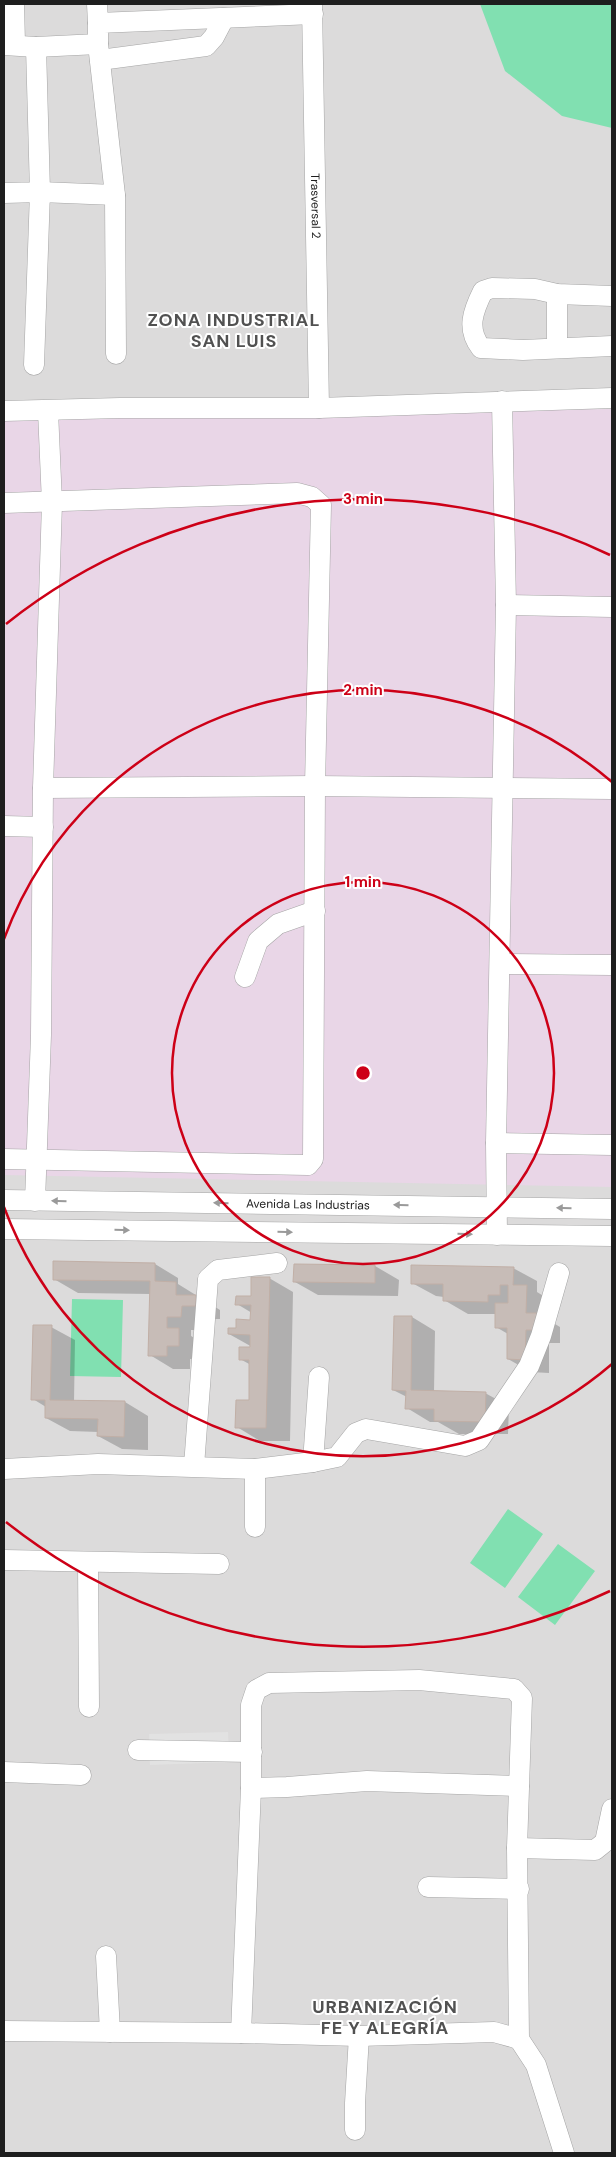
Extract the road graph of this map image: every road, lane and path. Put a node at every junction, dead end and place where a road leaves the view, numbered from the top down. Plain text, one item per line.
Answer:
1 (14, 4) edge
2 (313, 9) edge
3 (97, 14) edge
4 (224, 18) junction
5 (9, 45) edge
6 (36, 47) junction
7 (99, 52) junction
8 (40, 192) junction
9 (4, 193) edge
10 (115, 195) junction
11 (557, 294) junction
12 (612, 296) edge
13 (612, 346) edge
14 (557, 348) junction
15 (116, 354) dead end
16 (34, 365) dead end
17 (612, 398) edge
18 (502, 401) junction
19 (319, 408) junction
20 (4, 411) edge
21 (48, 411) junction
22 (4, 503) edge
23 (52, 503) junction
24 (506, 605) junction
25 (612, 606) edge
26 (315, 786) junction
27 (503, 787) junction
28 (43, 788) junction
29 (612, 789) edge
30 (4, 826) edge
31 (43, 827) junction
32 (315, 911) junction
33 (501, 964) junction
34 (612, 965) edge
35 (245, 977) dead end
36 (496, 1143) junction
37 (612, 1145) edge
38 (4, 1159) edge
39 (38, 1160) junction
40 (4, 1200) edge
41 (35, 1201) junction
42 (497, 1206) junction
43 (612, 1209) edge
44 (4, 1229) edge
45 (497, 1234) junction
46 (612, 1236) edge
47 (277, 1263) dead end
48 (559, 1273) dead end
49 (319, 1377) dead end
50 (313, 1462) junction
51 (194, 1466) junction
52 (4, 1469) edge
53 (255, 1469) junction
54 (255, 1526) dead end
55 (4, 1560) edge
56 (88, 1562) junction
57 (219, 1564) dead end
58 (89, 1707) dead end
59 (138, 1750) dead end
60 (252, 1752) junction
61 (4, 1772) edge
62 (81, 1775) dead end
63 (520, 1786) junction
64 (251, 1788) junction
65 (612, 1809) edge
66 (517, 1848) junction
67 (428, 1887) dead end
68 (519, 1890) junction
69 (106, 1956) dead end
70 (4, 2031) edge
71 (110, 2032) junction
72 (241, 2033) junction
73 (360, 2036) junction
74 (519, 2039) junction
75 (355, 2130) dead end
76 (564, 2153) edge

1 - 5 street
2 - 4 street
2 - 19 street, Trasversal 2
3 - 4 street
3 - 7 street
4 - 7 street
5 - 6 street
6 - 7 street
6 - 8 street
7 - 10 street
8 - 9 street
8 - 10 street
8 - 16 street
10 - 15 street
11 - 12 street
11 - 14 street
11 - 14 street
13 - 14 street
17 - 18 street
18 - 19 street
18 - 24 street
19 - 21 street
20 - 21 street
21 - 23 street
22 - 23 street
23 - 26 street
23 - 28 street
24 - 25 street
24 - 27 street
26 - 27 street
26 - 28 street
26 - 32 street
27 - 29 street
27 - 33 street
28 - 31 street
30 - 31 street
31 - 39 street
32 - 35 street
32 - 39 street
33 - 34 street
33 - 36 street
36 - 37 street
36 - 42 street
38 - 39 street
39 - 41 street
40 - 41 street, Avenida Las Industrias
42 -> 41 street, Avenida Las Industrias
43 -> 42 street, Avenida Las Industrias
42 - 45 street
44 -> 45 street
45 - 46 street
47 - 51 street
48 - 50 street
49 - 50 street
50 - 53 street
51 - 52 street
51 - 53 street
53 - 54 street
55 - 56 street
56 - 57 street
56 - 58 street
59 - 60 street
60 - 63 street
60 - 64 street
61 - 62 street
63 - 64 street
63 - 66 street
64 - 72 street
65 - 66 street
66 - 68 street
67 - 68 street
68 - 74 street
69 - 71 street
70 - 71 street
71 - 72 street
72 - 73 street
73 - 74 street
73 - 75 street
74 - 76 street

